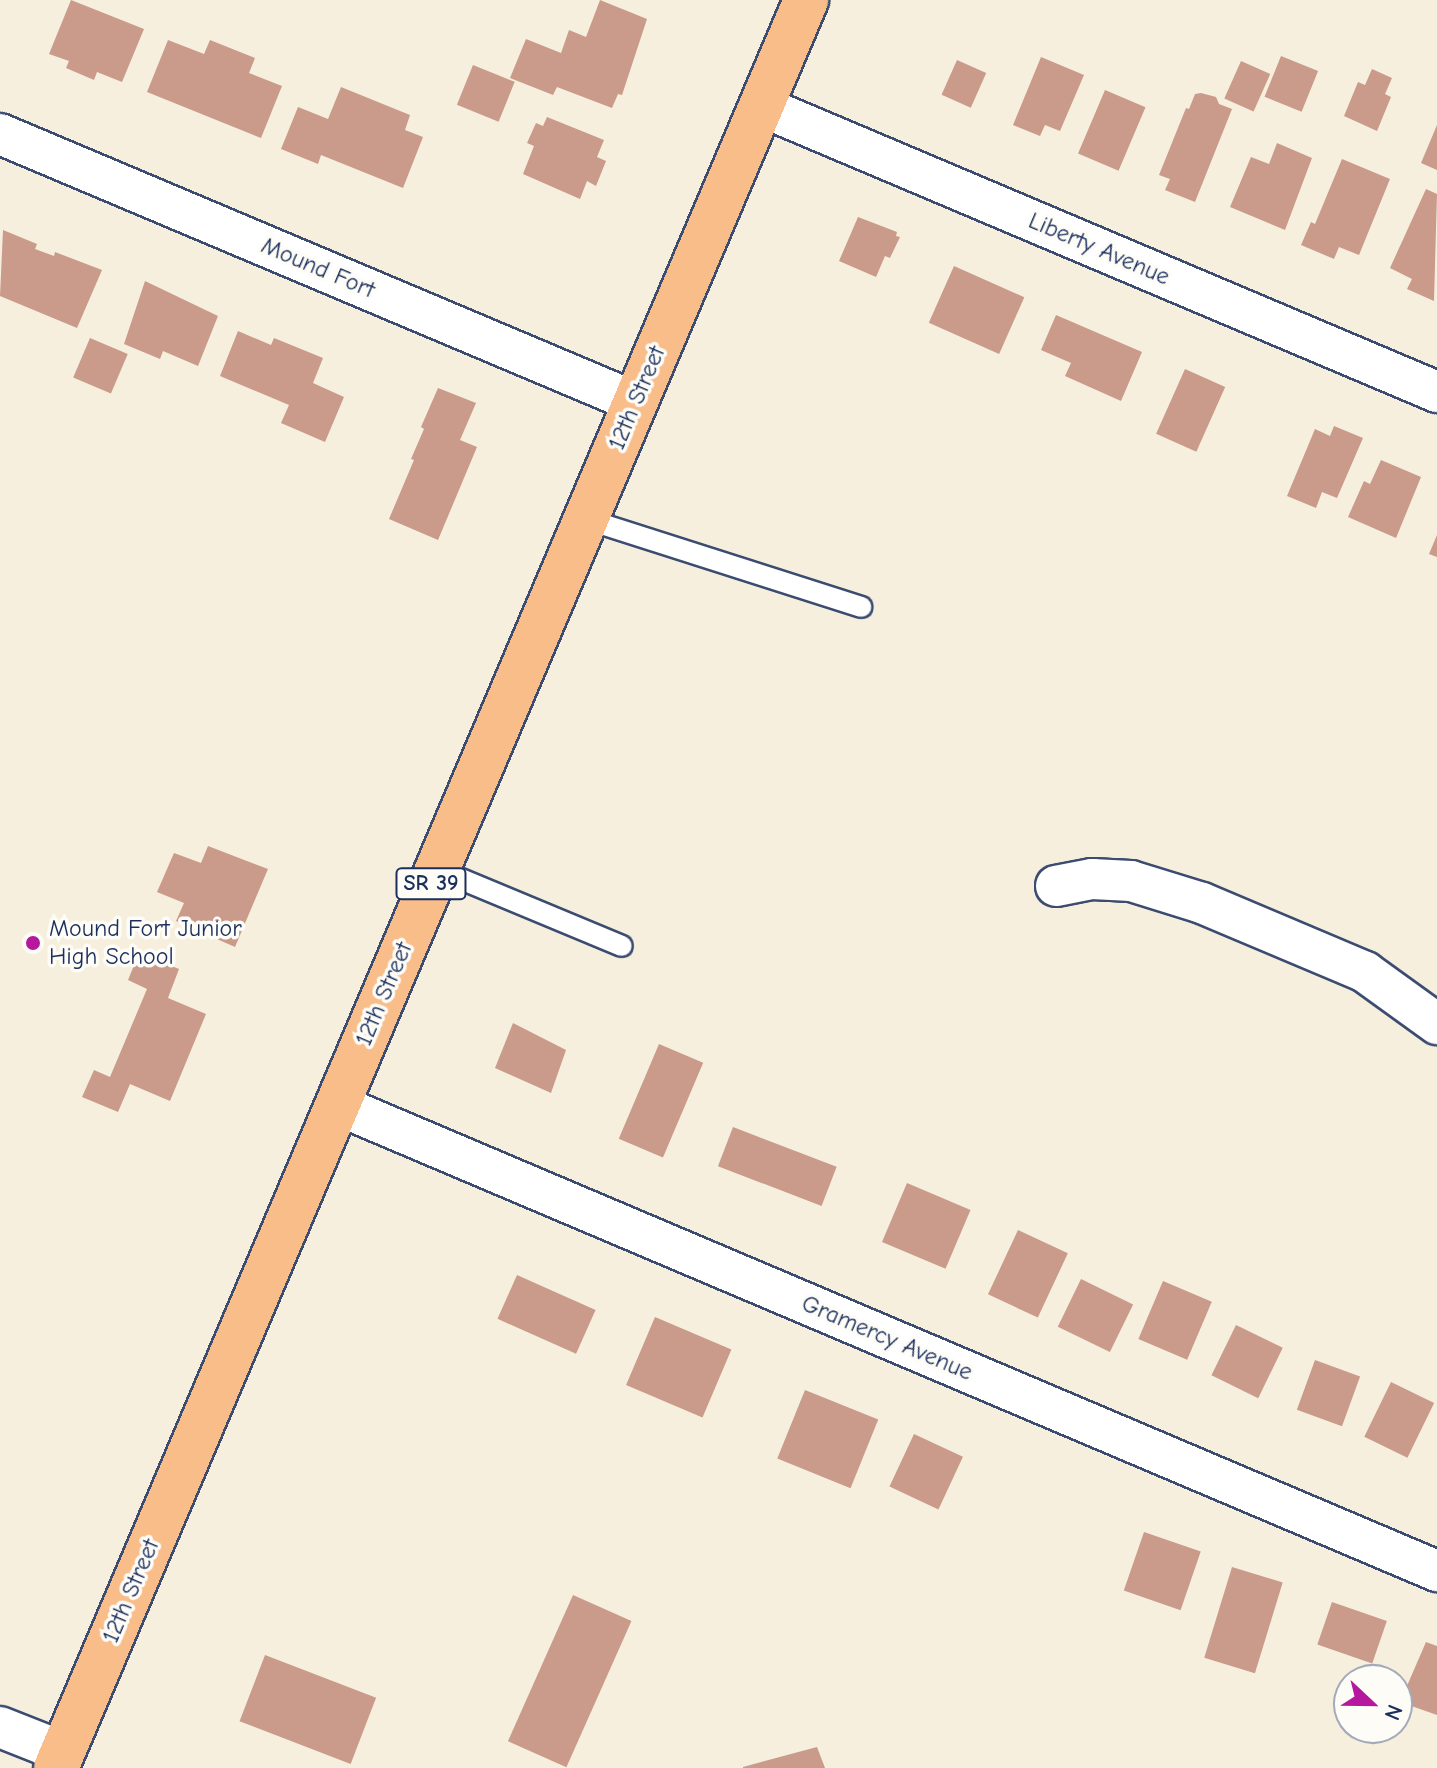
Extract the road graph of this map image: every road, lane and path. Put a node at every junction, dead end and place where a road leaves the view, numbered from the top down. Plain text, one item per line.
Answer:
1 (806, 0) edge
2 (761, 106) junction
3 (0, 134) edge
4 (1437, 392) edge
5 (635, 402) junction
6 (586, 519) junction
7 (861, 607) dead end
8 (437, 869) junction
9 (1056, 886) dead end
10 (622, 946) dead end
11 (1437, 1024) edge
12 (338, 1105) junction
13 (1437, 1571) edge
14 (0, 1727) edge
15 (60, 1760) edge

1 - 2 main road, 12th Street / SR 39
2 - 4 street, Liberty Avenue
2 - 5 main road, 12th Street / SR 39
3 - 5 street, Mound Fort
5 - 6 main road, 12th Street / SR 39
6 - 7 lane
6 - 8 main road, 12th Street / SR 39
8 - 10 lane
8 - 12 main road, 12th Street / SR 39
9 - 11 street
12 - 13 street, Gramercy Avenue
12 - 15 main road, 12th Street / SR 39
14 - 15 street

